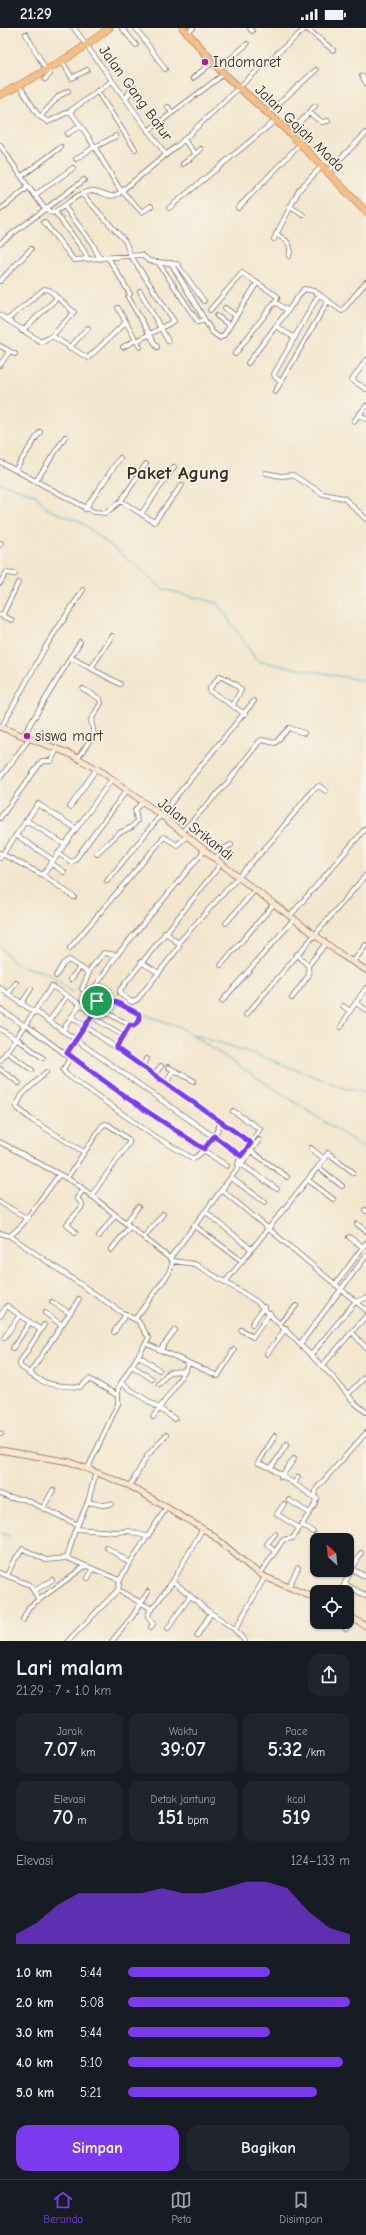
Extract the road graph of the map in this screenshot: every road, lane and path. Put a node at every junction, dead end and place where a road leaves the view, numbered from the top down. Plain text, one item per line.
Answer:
1 (74, 28) edge
2 (109, 28) edge
3 (122, 28) edge
4 (136, 28) edge
5 (304, 29) edge
6 (188, 30) edge
7 (26, 34) dead end
8 (247, 44) dead end
9 (136, 45) dead end
10 (86, 46) junction
11 (333, 50) dead end
12 (62, 61) junction
13 (213, 62) junction
14 (48, 69) junction
15 (165, 69) dead end
16 (219, 69) junction
17 (87, 70) dead end
18 (316, 70) dead end
19 (224, 74) junction
20 (362, 76) dead end
21 (193, 78) dead end
22 (46, 79) dead end
23 (112, 81) junction
24 (366, 83) edge
25 (19, 85) junction
26 (133, 85) dead end
27 (240, 88) junction
28 (68, 91) dead end
29 (97, 91) junction
30 (0, 95) edge
31 (126, 99) junction
32 (315, 106) dead end
33 (168, 107) dead end
34 (70, 111) junction
35 (172, 113) junction
36 (268, 113) junction
37 (309, 113) junction
38 (40, 116) junction
39 (276, 120) junction
40 (328, 120) dead end
41 (80, 126) junction
42 (148, 131) junction
43 (290, 132) junction
44 (67, 134) dead end
45 (116, 136) dead end
46 (365, 136) edge
47 (184, 140) junction
48 (300, 143) junction
49 (0, 145) edge
50 (61, 147) dead end
51 (95, 147) junction
52 (135, 149) dead end
53 (201, 149) dead end
54 (196, 154) junction
55 (166, 155) junction
56 (76, 159) dead end
57 (183, 164) dead end
58 (73, 168) dead end
59 (325, 168) junction
60 (22, 176) junction
61 (84, 180) dead end
62 (27, 185) junction
63 (122, 191) junction
64 (82, 194) junction
65 (34, 195) junction
66 (64, 206) junction
67 (151, 206) dead end
68 (289, 206) junction
69 (169, 208) dead end
70 (238, 208) dead end
71 (46, 209) junction
72 (0, 210) edge
73 (55, 212) junction
74 (366, 212) edge
75 (303, 215) dead end
76 (44, 222) dead end
77 (276, 234) junction
78 (274, 239) dead end
79 (0, 243) edge
80 (31, 249) dead end
81 (131, 256) junction
82 (289, 256) dead end
83 (87, 258) junction
84 (100, 259) junction
85 (109, 259) junction
86 (158, 262) junction
87 (171, 263) junction
88 (0, 281) edge
89 (366, 282) edge
90 (257, 283) junction
91 (140, 290) dead end
92 (319, 294) junction
93 (57, 298) junction
94 (204, 301) dead end
95 (328, 301) junction
96 (275, 302) junction
97 (118, 308) dead end
98 (225, 308) dead end
99 (210, 310) dead end
100 (288, 311) junction
101 (0, 315) edge
102 (217, 316) dead end
103 (236, 316) junction
104 (7, 320) junction
105 (205, 320) junction
106 (126, 322) junction
107 (229, 325) junction
108 (277, 327) junction
109 (88, 328) dead end
110 (161, 328) junction
111 (22, 331) junction
112 (150, 334) junction
113 (52, 336) junction
114 (295, 337) junction
115 (136, 341) junction
116 (168, 341) dead end
117 (305, 341) junction
118 (0, 346) edge
119 (122, 347) dead end
120 (140, 347) dead end
121 (157, 347) dead end
122 (69, 348) junction
123 (9, 352) junction
124 (14, 354) dead end
125 (235, 354) dead end
126 (366, 360) edge
127 (248, 363) dead end
128 (0, 365) edge
129 (281, 382) junction
130 (366, 389) edge
131 (275, 392) dead end
132 (366, 406) edge
133 (359, 414) junction
134 (366, 418) edge
135 (354, 421) dead end
136 (40, 432) dead end
137 (66, 437) dead end
138 (120, 458) dead end
139 (0, 462) edge
140 (146, 464) dead end
141 (174, 467) dead end
142 (15, 470) junction
143 (266, 472) dead end
144 (36, 481) junction
145 (182, 485) dead end
146 (121, 501) junction
147 (85, 509) junction
148 (141, 514) junction
149 (366, 519) edge
150 (15, 574) dead end
151 (0, 583) edge
152 (18, 583) dead end
153 (83, 590) dead end
154 (1, 616) edge
155 (12, 620) dead end
156 (112, 636) dead end
157 (80, 642) dead end
158 (70, 657) junction
159 (91, 668) junction
160 (120, 684) dead end
161 (83, 689) dead end
162 (254, 701) dead end
163 (233, 705) junction
164 (245, 714) junction
165 (0, 727) edge
166 (304, 733) dead end
167 (23, 736) junction
168 (29, 739) junction
169 (57, 749) junction
170 (78, 758) junction
171 (97, 768) junction
172 (0, 778) edge
173 (112, 779) junction
174 (127, 790) junction
175 (326, 791) dead end
176 (142, 802) junction
177 (70, 807) dead end
178 (162, 816) junction
179 (0, 818) edge
180 (26, 820) junction
181 (76, 828) junction
182 (366, 828) edge
183 (184, 834) junction
184 (16, 835) junction
185 (64, 844) junction
186 (231, 846) dead end
187 (204, 851) junction
188 (2, 853) edge
189 (58, 853) junction
190 (97, 853) dead end
191 (0, 858) edge
192 (215, 859) junction
193 (52, 862) junction
194 (221, 864) junction
195 (64, 872) dead end
196 (43, 875) junction
197 (366, 875) edge
198 (238, 877) junction
199 (107, 881) dead end
200 (255, 890) junction
201 (74, 897) dead end
202 (274, 904) junction
203 (292, 917) junction
204 (226, 923) dead end
205 (165, 932) junction
206 (315, 935) junction
207 (178, 943) junction
208 (326, 943) junction
209 (366, 945) edge
210 (70, 948) dead end
211 (117, 954) junction
212 (297, 954) junction
213 (141, 962) junction
214 (353, 962) junction
215 (221, 964) dead end
216 (308, 966) junction
217 (80, 967) junction
218 (366, 970) edge
219 (89, 973) junction
220 (159, 973) junction
221 (56, 976) dead end
222 (71, 979) dead end
223 (16, 983) dead end
224 (94, 987) dead end
225 (0, 988) edge
226 (366, 988) edge
227 (31, 989) dead end
228 (8, 994) junction
229 (67, 996) junction
230 (292, 998) dead end
231 (97, 1001) junction
232 (222, 1001) dead end
233 (356, 1003) junction
234 (21, 1004) junction
235 (80, 1005) junction
236 (343, 1006) dead end
237 (97, 1008) junction
238 (0, 1009) edge
239 (366, 1010) edge
240 (350, 1011) junction
241 (35, 1012) junction
242 (93, 1015) junction
243 (246, 1015) dead end
244 (72, 1017) junction
245 (49, 1021) junction
246 (25, 1025) junction
247 (130, 1025) junction
248 (85, 1026) junction
249 (341, 1027) dead end
250 (0, 1029) edge
251 (62, 1030) junction
252 (124, 1036) junction
253 (16, 1039) junction
254 (76, 1040) junction
255 (116, 1048) junction
256 (0, 1050) edge
257 (6, 1053) junction
258 (67, 1054) junction
259 (43, 1058) dead end
260 (147, 1059) dead end
261 (0, 1061) edge
262 (161, 1066) dead end
263 (142, 1067) junction
264 (168, 1067) dead end
265 (0, 1069) edge
266 (32, 1070) dead end
267 (173, 1070) junction
268 (46, 1072) dead end
269 (154, 1076) junction
270 (194, 1081) dead end
271 (19, 1083) dead end
272 (166, 1084) junction
273 (233, 1111) dead end
274 (220, 1121) junction
275 (214, 1136) junction
276 (259, 1140) dead end
277 (0, 1142) edge
278 (251, 1143) junction
279 (311, 1148) dead end
280 (204, 1149) junction
281 (251, 1150) junction
282 (84, 1152) junction
283 (241, 1156) junction
284 (324, 1159) junction
285 (240, 1164) junction
286 (227, 1166) dead end
287 (318, 1167) junction
288 (353, 1172) dead end
289 (59, 1175) junction
290 (287, 1177) dead end
291 (66, 1178) junction
292 (231, 1178) junction
293 (308, 1180) junction
294 (342, 1186) dead end
295 (277, 1189) dead end
296 (83, 1190) junction
297 (222, 1190) junction
298 (91, 1196) junction
299 (333, 1199) dead end
300 (0, 1202) edge
301 (265, 1202) dead end
302 (138, 1207) dead end
303 (206, 1212) junction
304 (163, 1214) dead end
305 (115, 1216) junction
306 (26, 1218) junction
307 (126, 1223) junction
308 (357, 1224) dead end
309 (130, 1226) junction
310 (195, 1226) junction
311 (268, 1230) junction
312 (366, 1231) edge
313 (75, 1232) dead end
314 (0, 1233) edge
315 (10, 1236) junction
316 (99, 1236) dead end
317 (144, 1237) junction
318 (349, 1237) dead end
319 (364, 1245) edge
320 (251, 1249) junction
321 (111, 1250) dead end
322 (366, 1256) edge
323 (172, 1260) junction
324 (242, 1261) junction
325 (226, 1282) junction
326 (335, 1286) junction
327 (341, 1291) junction
328 (366, 1298) edge
329 (79, 1299) dead end
330 (52, 1302) dead end
331 (355, 1302) junction
332 (296, 1306) dead end
333 (264, 1307) junction
334 (366, 1310) edge
335 (45, 1313) dead end
336 (70, 1313) junction
337 (270, 1313) junction
338 (126, 1314) junction
339 (20, 1315) junction
340 (0, 1316) edge
341 (366, 1316) edge
342 (135, 1319) junction
343 (30, 1322) junction
344 (280, 1323) junction
345 (252, 1324) dead end
346 (44, 1325) dead end
347 (62, 1325) junction
348 (286, 1328) junction
349 (41, 1330) junction
350 (175, 1330) dead end
351 (241, 1330) dead end
352 (114, 1332) dead end
353 (352, 1332) junction
354 (4, 1338) dead end
355 (147, 1344) junction
356 (300, 1344) junction
357 (12, 1348) dead end
358 (366, 1348) edge
359 (160, 1350) junction
360 (234, 1350) dead end
361 (267, 1354) dead end
362 (311, 1355) junction
363 (139, 1356) junction
364 (189, 1363) junction
365 (132, 1366) junction
366 (322, 1366) junction
367 (159, 1370) dead end
368 (185, 1371) junction
369 (29, 1374) junction
370 (366, 1376) edge
371 (152, 1379) dead end
372 (121, 1383) junction
373 (159, 1384) dead end
374 (348, 1394) junction
375 (117, 1395) junction
376 (160, 1409) junction
377 (366, 1412) edge
378 (153, 1417) dead end
379 (175, 1419) dead end
380 (366, 1434) edge
381 (166, 1435) dead end
382 (275, 1436) dead end
383 (287, 1444) dead end
384 (0, 1450) edge
385 (294, 1459) dead end
386 (88, 1468) junction
387 (271, 1468) junction
388 (96, 1472) junction
389 (281, 1477) junction
390 (298, 1478) dead end
391 (294, 1484) junction
392 (130, 1486) junction
393 (53, 1490) dead end
394 (0, 1494) edge
395 (317, 1499) junction
396 (289, 1500) dead end
397 (88, 1502) junction
398 (111, 1504) dead end
399 (284, 1504) dead end
400 (43, 1508) junction
401 (167, 1508) junction
402 (308, 1513) junction
403 (300, 1526) junction
404 (77, 1527) junction
405 (203, 1528) junction
406 (313, 1532) dead end
407 (275, 1534) dead end
408 (148, 1537) junction
409 (106, 1547) dead end
410 (275, 1552) junction
411 (361, 1553) dead end
412 (67, 1558) junction
413 (130, 1563) junction
414 (354, 1565) edge
415 (84, 1567) junction
416 (298, 1568) dead end
417 (92, 1570) junction
418 (354, 1570) edge
419 (0, 1573) edge
420 (263, 1575) junction
421 (7, 1576) junction
422 (348, 1577) edge
423 (366, 1577) edge
424 (88, 1578) dead end
425 (52, 1580) dead end
426 (120, 1580) junction
427 (173, 1580) junction
428 (344, 1584) joint
429 (289, 1586) junction
430 (118, 1590) junction
431 (34, 1591) junction
432 (148, 1592) dead end
433 (310, 1595) edge
434 (190, 1596) junction
435 (366, 1596) edge
436 (39, 1600) junction
437 (141, 1604) junction
438 (150, 1609) junction
439 (211, 1613) junction
440 (23, 1620) dead end
441 (354, 1620) edge
442 (366, 1626) edge
443 (151, 1627) dead end
444 (168, 1628) dead end
445 (235, 1630) junction
446 (197, 1636) dead end
447 (69, 1641) edge
448 (112, 1641) edge
449 (245, 1641) edge

1 - 10 street, Jalan Gang Batur
2 - 10 highway
3 - 9 street
4 - 15 street
5 - 11 street
5 - 27 street, Jalan Gang Batur
6 - 13 highway, Jalan Gajah Mada
7 - 14 street
8 - 16 street
10 - 12 highway
10 - 23 street, Jalan Gang Batur
12 - 14 highway
12 - 17 street
13 - 16 highway, Jalan Gajah Mada
13 - 21 street
14 - 22 street
14 - 25 highway
16 - 19 highway, Jalan Gajah Mada
18 - 36 street
19 - 27 highway, Jalan Gajah Mada
19 - 35 street
20 - 24 street
23 - 29 street
23 - 31 street, Jalan Gang Batur
25 - 30 highway
25 - 38 street
26 - 31 street
27 - 36 highway, Jalan Gajah Mada
27 - 47 street, Jalan Gang Batur
28 - 38 street
29 - 34 street
29 - 52 street
31 - 42 street, Jalan Gang Batur
32 - 37 street
33 - 35 street
34 - 38 street
34 - 41 street
35 - 42 street
36 - 39 highway, Jalan Gajah Mada
37 - 40 street
37 - 43 street
39 - 43 highway, Jalan Gajah Mada
39 - 69 street
41 - 44 street
41 - 51 street
42 - 55 street, Jalan Gang Batur
43 - 48 highway, Jalan Gajah Mada
45 - 51 street
46 - 59 street
47 - 54 street
47 - 55 street, Jalan Gang Batur
48 - 59 highway, Jalan Gajah Mada
48 - 70 street
49 - 60 street
50 - 60 street
51 - 56 street
51 - 63 street
53 - 54 street
54 - 57 street
55 - 63 street, Jalan Gang Batur
58 - 65 street
59 - 68 street
59 - 74 highway, Jalan Gajah Mada
60 - 62 street
61 - 71 street
62 - 65 street
62 - 72 street
63 - 64 street, Jalan Gang Batur
63 - 67 street
64 - 66 street
64 - 81 street
65 - 71 street
66 - 73 street
66 - 84 street
68 - 75 street
68 - 77 street
71 - 73 street
71 - 79 street
73 - 83 street
76 - 83 street
77 - 78 street
77 - 82 street
80 - 88 street
81 - 85 street
81 - 86 street
81 - 110 street
83 - 84 street
84 - 85 street
85 - 112 street
86 - 87 street
86 - 105 street
87 - 94 street
87 - 105 street
89 - 95 street
90 - 96 street
90 - 99 street
90 - 103 street
91 - 110 street
92 - 95 street
92 - 100 street
92 - 114 street
93 - 104 street
93 - 111 street
93 - 113 street
95 - 117 street
96 - 100 street
96 - 125 street
97 - 106 street
98 - 103 street
100 - 108 street
101 - 104 street
102 - 107 street
103 - 107 street
104 - 111 street
105 - 107 street
106 - 115 street
106 - 122 street
108 - 114 street
108 - 127 street
109 - 122 street
110 - 112 street
110 - 116 street
111 - 113 street
112 - 115 street
112 - 121 street
113 - 122 street
114 - 117 street
114 - 129 street
115 - 119 street
115 - 120 street
117 - 129 street
118 - 123 street
123 - 124 street
123 - 128 street
126 - 130 street
129 - 131 street
132 - 133 street
133 - 134 street
133 - 135 street
136 - 142 street
137 - 144 street
138 - 147 street
139 - 142 street
140 - 146 street
141 - 148 street
142 - 144 street
143 - 149 street
144 - 147 street
145 - 148 street
146 - 147 street
146 - 148 street
150 - 151 street
152 - 154 street
153 - 165 street
154 - 155 street
156 - 159 street
157 - 158 street
158 - 159 street
158 - 167 street
159 - 160 street
161 - 170 street
162 - 164 street
163 - 163 street
163 - 164 street
164 - 178 street
165 - 167 street, Jalan Srikandi
166 - 183 street
167 - 168 street, Jalan Srikandi
168 - 169 street, Jalan Srikandi
168 - 172 street
169 - 170 street, Jalan Srikandi
169 - 179 street
170 - 171 street, Jalan Srikandi
171 - 173 street, Jalan Srikandi
171 - 177 street
173 - 174 street, Jalan Srikandi
173 - 181 street
174 - 176 street, Jalan Srikandi
174 - 189 street
175 - 198 street
176 - 178 street, Jalan Srikandi
176 - 190 street
178 - 183 street, Jalan Srikandi
178 - 199 street
180 - 181 street
180 - 184 street
180 - 185 street
181 - 185 street
182 - 203 street
183 - 187 street, Jalan Srikandi
183 - 210 street
184 - 188 street
184 - 193 street
185 - 189 street
186 - 192 street
187 - 192 street, Jalan Srikandi
187 - 211 street
188 - 191 street
188 - 196 street
189 - 193 street
192 - 194 street, Jalan Srikandi
193 - 195 street
193 - 196 street
194 - 198 street, Jalan Srikandi
194 - 205 street
196 - 201 street
197 - 206 street
198 - 200 street, Jalan Srikandi
198 - 207 street
200 - 202 street, Jalan Srikandi
200 - 204 street
202 - 203 street, Jalan Srikandi
202 - 215 street
203 - 206 street, Jalan Srikandi
203 - 232 street
205 - 207 street
205 - 213 street
206 - 208 street, Jalan Srikandi
206 - 212 street
207 - 220 street
208 - 214 street, Jalan Srikandi
208 - 216 street
209 - 214 street
211 - 219 street
211 - 224 street
212 - 216 street
212 - 243 street
213 - 220 street
213 - 220 street
214 - 218 street, Jalan Srikandi
216 - 230 street
217 - 219 street
217 - 221 street
217 - 222 street
219 - 231 street
223 - 228 street
225 - 228 street
226 - 233 street
227 - 234 street
228 - 234 street
229 - 235 street
229 - 241 street
229 - 245 street
231 - 237 street
231 - 247 street
233 - 239 street
233 - 240 street
234 - 241 street
235 - 242 street
235 - 244 street
236 - 240 street
237 - 242 street
237 - 247 street
238 - 246 street
240 - 249 street
241 - 245 street
241 - 246 street
242 - 248 street
242 - 252 street
244 - 248 street
244 - 251 street
245 - 251 street
246 - 253 street
246 - 258 street
247 - 252 street
248 - 254 street
248 - 255 street
250 - 253 street
251 - 254 street
252 - 255 street
253 - 257 street
253 - 259 street
254 - 258 street
254 - 275 street
255 - 263 street
256 - 257 street
257 - 261 street
257 - 266 street
258 - 280 street
258 - 280 street
260 - 263 street
262 - 269 street
263 - 269 street
264 - 267 street
265 - 271 street
267 - 270 street
267 - 272 street
268 - 282 street
269 - 272 street
272 - 274 street
273 - 278 street
274 - 275 street
274 - 278 street
275 - 280 street
275 - 283 street
276 - 281 street
277 - 289 street
278 - 283 street
279 - 284 street
280 - 286 street
281 - 285 street
281 - 290 street
282 - 291 street
282 - 298 street
283 - 285 street
284 - 287 street
284 - 288 street
285 - 292 street
285 - 295 street
287 - 293 street
287 - 294 street
289 - 291 street
289 - 306 street
291 - 296 street
292 - 297 street
292 - 301 street
293 - 299 street
293 - 311 street
296 - 298 street
296 - 313 street
297 - 303 street
297 - 311 street
298 - 305 street
300 - 306 street
302 - 307 street
303 - 310 street
303 - 320 street
304 - 317 street
305 - 307 street
305 - 316 street
306 - 315 street
307 - 309 street
308 - 312 street
309 - 317 street
309 - 321 street
310 - 323 street
310 - 324 street
311 - 320 street
311 - 326 street
314 - 315 street
315 - 338 street
317 - 323 street
318 - 319 street
319 - 326 street
320 - 324 street
322 - 327 street
323 - 325 street
323 - 342 street
324 - 325 street
325 - 333 street
326 - 327 street
327 - 331 street
327 - 356 street
328 - 331 street
329 - 336 street
330 - 336 street
331 - 334 street
331 - 362 street
332 - 344 street
333 - 337 street
333 - 345 street
335 - 347 street
336 - 347 street
337 - 344 street
337 - 351 street
338 - 342 street
338 - 352 street
339 - 340 street
339 - 343 street
339 - 354 street
341 - 353 street
342 - 355 street
343 - 349 street
343 - 357 street
344 - 348 street
346 - 349 street
347 - 369 street
348 - 356 street
348 - 361 street
349 - 369 street
350 - 359 street
353 - 358 street
353 - 366 street
355 - 359 street
355 - 363 street
356 - 362 street
359 - 364 street
360 - 364 street
362 - 366 street
363 - 365 street
363 - 367 street
364 - 368 street
365 - 371 street
365 - 372 street
366 - 374 street
368 - 373 street
368 - 376 street
369 - 375 street
370 - 374 street
372 - 375 street
372 - 376 street
374 - 377 street
375 - 386 street
376 - 378 street
376 - 379 street
380 - 395 street
381 - 392 street
382 - 387 street
383 - 387 street
384 - 386 street
385 - 389 street
386 - 388 street
387 - 389 street
388 - 392 street
388 - 397 street
389 - 391 street
390 - 391 street
391 - 395 street
392 - 401 street
393 - 400 street
394 - 400 street
395 - 402 street
396 - 402 street
397 - 398 street
397 - 404 street
399 - 403 street
400 - 404 street
401 - 405 street
401 - 408 street
402 - 403 street
403 - 406 street
403 - 410 street
404 - 408 street
404 - 412 street
405 - 420 street
405 - 427 street
407 - 410 street
408 - 413 street
409 - 413 street
410 - 420 street
411 - 414 street
412 - 415 street
412 - 421 street
413 - 426 street
415 - 417 street
415 - 436 street
416 - 429 street
417 - 424 street
417 - 426 street
418 - 423 street
419 - 421 street
420 - 429 street
420 - 445 street
421 - 431 street
422 - 428 street
425 - 431 street
426 - 430 street
427 - 434 street
427 - 438 street
428 - 435 street
429 - 433 street
430 - 437 street
430 - 447 street
431 - 436 street
432 - 437 street
434 - 439 street
434 - 444 street
436 - 440 street
437 - 438 street
437 - 448 street
438 - 443 street
439 - 445 street
439 - 446 street
441 - 442 street
445 - 449 street

